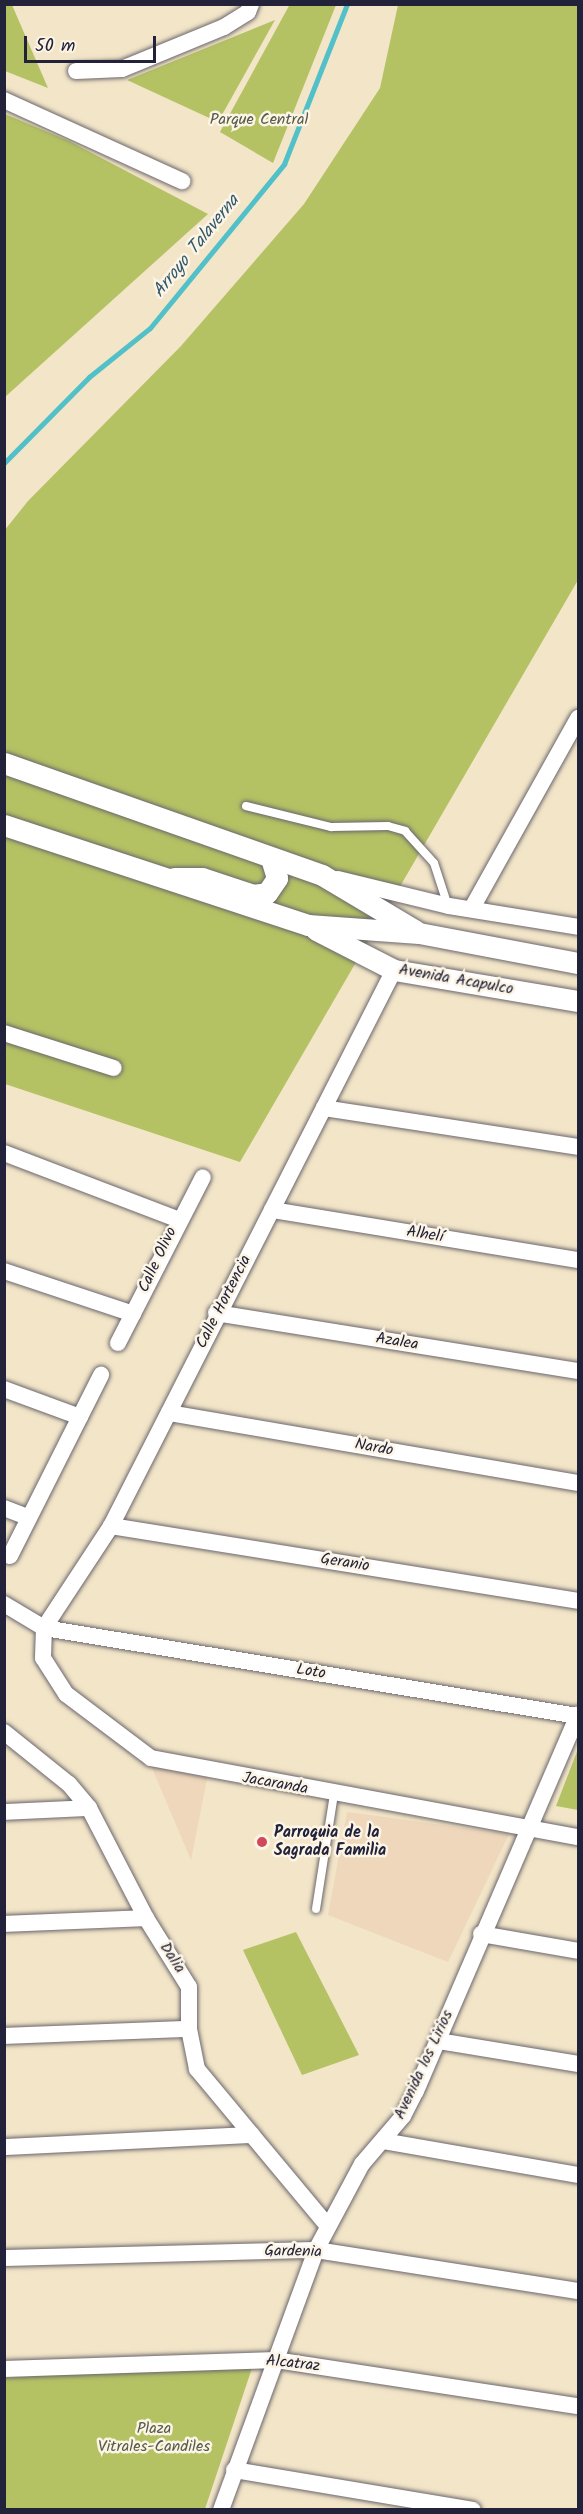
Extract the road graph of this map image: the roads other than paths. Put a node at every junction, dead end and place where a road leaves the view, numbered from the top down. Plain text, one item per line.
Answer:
1 (251, 4) edge
2 (76, 71) dead end
3 (4, 99) edge
4 (182, 181) dead end
5 (579, 718) edge
6 (4, 764) edge
7 (246, 806) dead end
8 (4, 825) edge
9 (271, 858) junction
10 (322, 875) junction
11 (162, 880) junction
12 (448, 906) junction
13 (472, 908) junction
14 (308, 925) junction
15 (579, 927) edge
16 (419, 933) junction
17 (579, 963) edge
18 (394, 970) junction
19 (579, 1000) edge
20 (4, 1033) edge
21 (114, 1068) dead end
22 (324, 1108) junction
23 (579, 1147) edge
24 (4, 1153) edge
25 (203, 1177) dead end
26 (272, 1210) junction
27 (177, 1219) junction
28 (579, 1260) edge
29 (4, 1271) edge
30 (216, 1313) junction
31 (133, 1314) junction
32 (118, 1343) dead end
33 (579, 1371) edge
34 (101, 1375) dead end
35 (4, 1389) edge
36 (169, 1413) junction
37 (80, 1417) junction
38 (579, 1483) edge
39 (4, 1509) edge
40 (27, 1517) junction
41 (111, 1526) junction
42 (10, 1556) dead end
43 (579, 1601) edge
44 (4, 1604) edge
45 (44, 1628) junction
46 (578, 1715) edge
47 (4, 1732) edge
48 (334, 1794) junction
49 (89, 1808) junction
50 (4, 1812) edge
51 (530, 1828) junction
52 (579, 1837) edge
53 (316, 1909) dead end
54 (146, 1918) junction
55 (4, 1924) edge
56 (481, 1934) junction
57 (579, 1951) edge
58 (189, 2029) junction
59 (4, 2036) edge
60 (438, 2041) junction
61 (579, 2064) edge
62 (252, 2135) junction
63 (383, 2141) junction
64 (4, 2147) edge
65 (579, 2175) edge
66 (327, 2225) junction
67 (316, 2250) junction
68 (4, 2258) edge
69 (579, 2291) edge
70 (276, 2360) junction
71 (4, 2369) edge
72 (579, 2406) edge
73 (234, 2470) junction
74 (221, 2510) edge
75 (473, 2510) edge

1 - 2 street
3 - 4 street
5 - 13 street
6 - 9 street
7 - 12 lane
8 - 11 street
9 - 10 street
9 - 11 street
10 - 12 street
10 - 16 street
11 - 14 street
12 - 13 street
13 - 15 street
14 - 16 street
14 - 18 street, Avenida Acapulco
16 - 17 street
18 - 19 street, Avenida Acapulco
18 - 22 street, Calle Hortencia
20 - 21 street
22 - 23 street
22 - 26 street, Calle Hortencia
24 - 27 street, Calle Olivo
25 - 27 street
26 - 28 street, Alhelí
26 - 30 street, Calle Hortencia
27 - 31 street, Calle Olivo
29 - 31 street
30 - 33 street, Azalea
30 - 36 street, Calle Hortencia
31 - 32 street, Calle Olivo
34 - 37 street
35 - 37 street
36 - 38 street, Nardo
36 - 41 street, Calle Hortencia
37 - 40 street
39 - 40 street
40 - 42 street
41 - 43 street, Geranio
41 - 45 street, Calle Hortencia
44 - 45 street
45 - 46 street, Loto
45 - 48 street, Jacaranda
46 - 51 street, Avenida los Lirios
47 - 49 street, Dalia
48 - 51 street, Jacaranda
48 - 53 lane
49 - 50 street
49 - 54 street, Dalia
51 - 52 street, Jacaranda
51 - 56 street, Avenida los Lirios
54 - 55 street
54 - 58 street, Dalia
56 - 57 street
56 - 60 street, Avenida los Lirios
58 - 59 street
58 - 62 street, Dalia
60 - 61 street
60 - 63 street, Avenida los Lirios
62 - 64 street
62 - 66 street, Dalia
63 - 65 street
63 - 66 street, Avenida los Lirios
66 - 67 street, Avenida los Lirios
67 - 68 street, Gardenia
67 - 69 street, Gardenia
67 - 70 street, Avenida los Lirios
70 - 71 street, Alcatraz
70 - 72 street, Alcatraz
70 - 73 street, Avenida los Lirios
73 - 74 street, Avenida los Lirios
73 - 75 street

